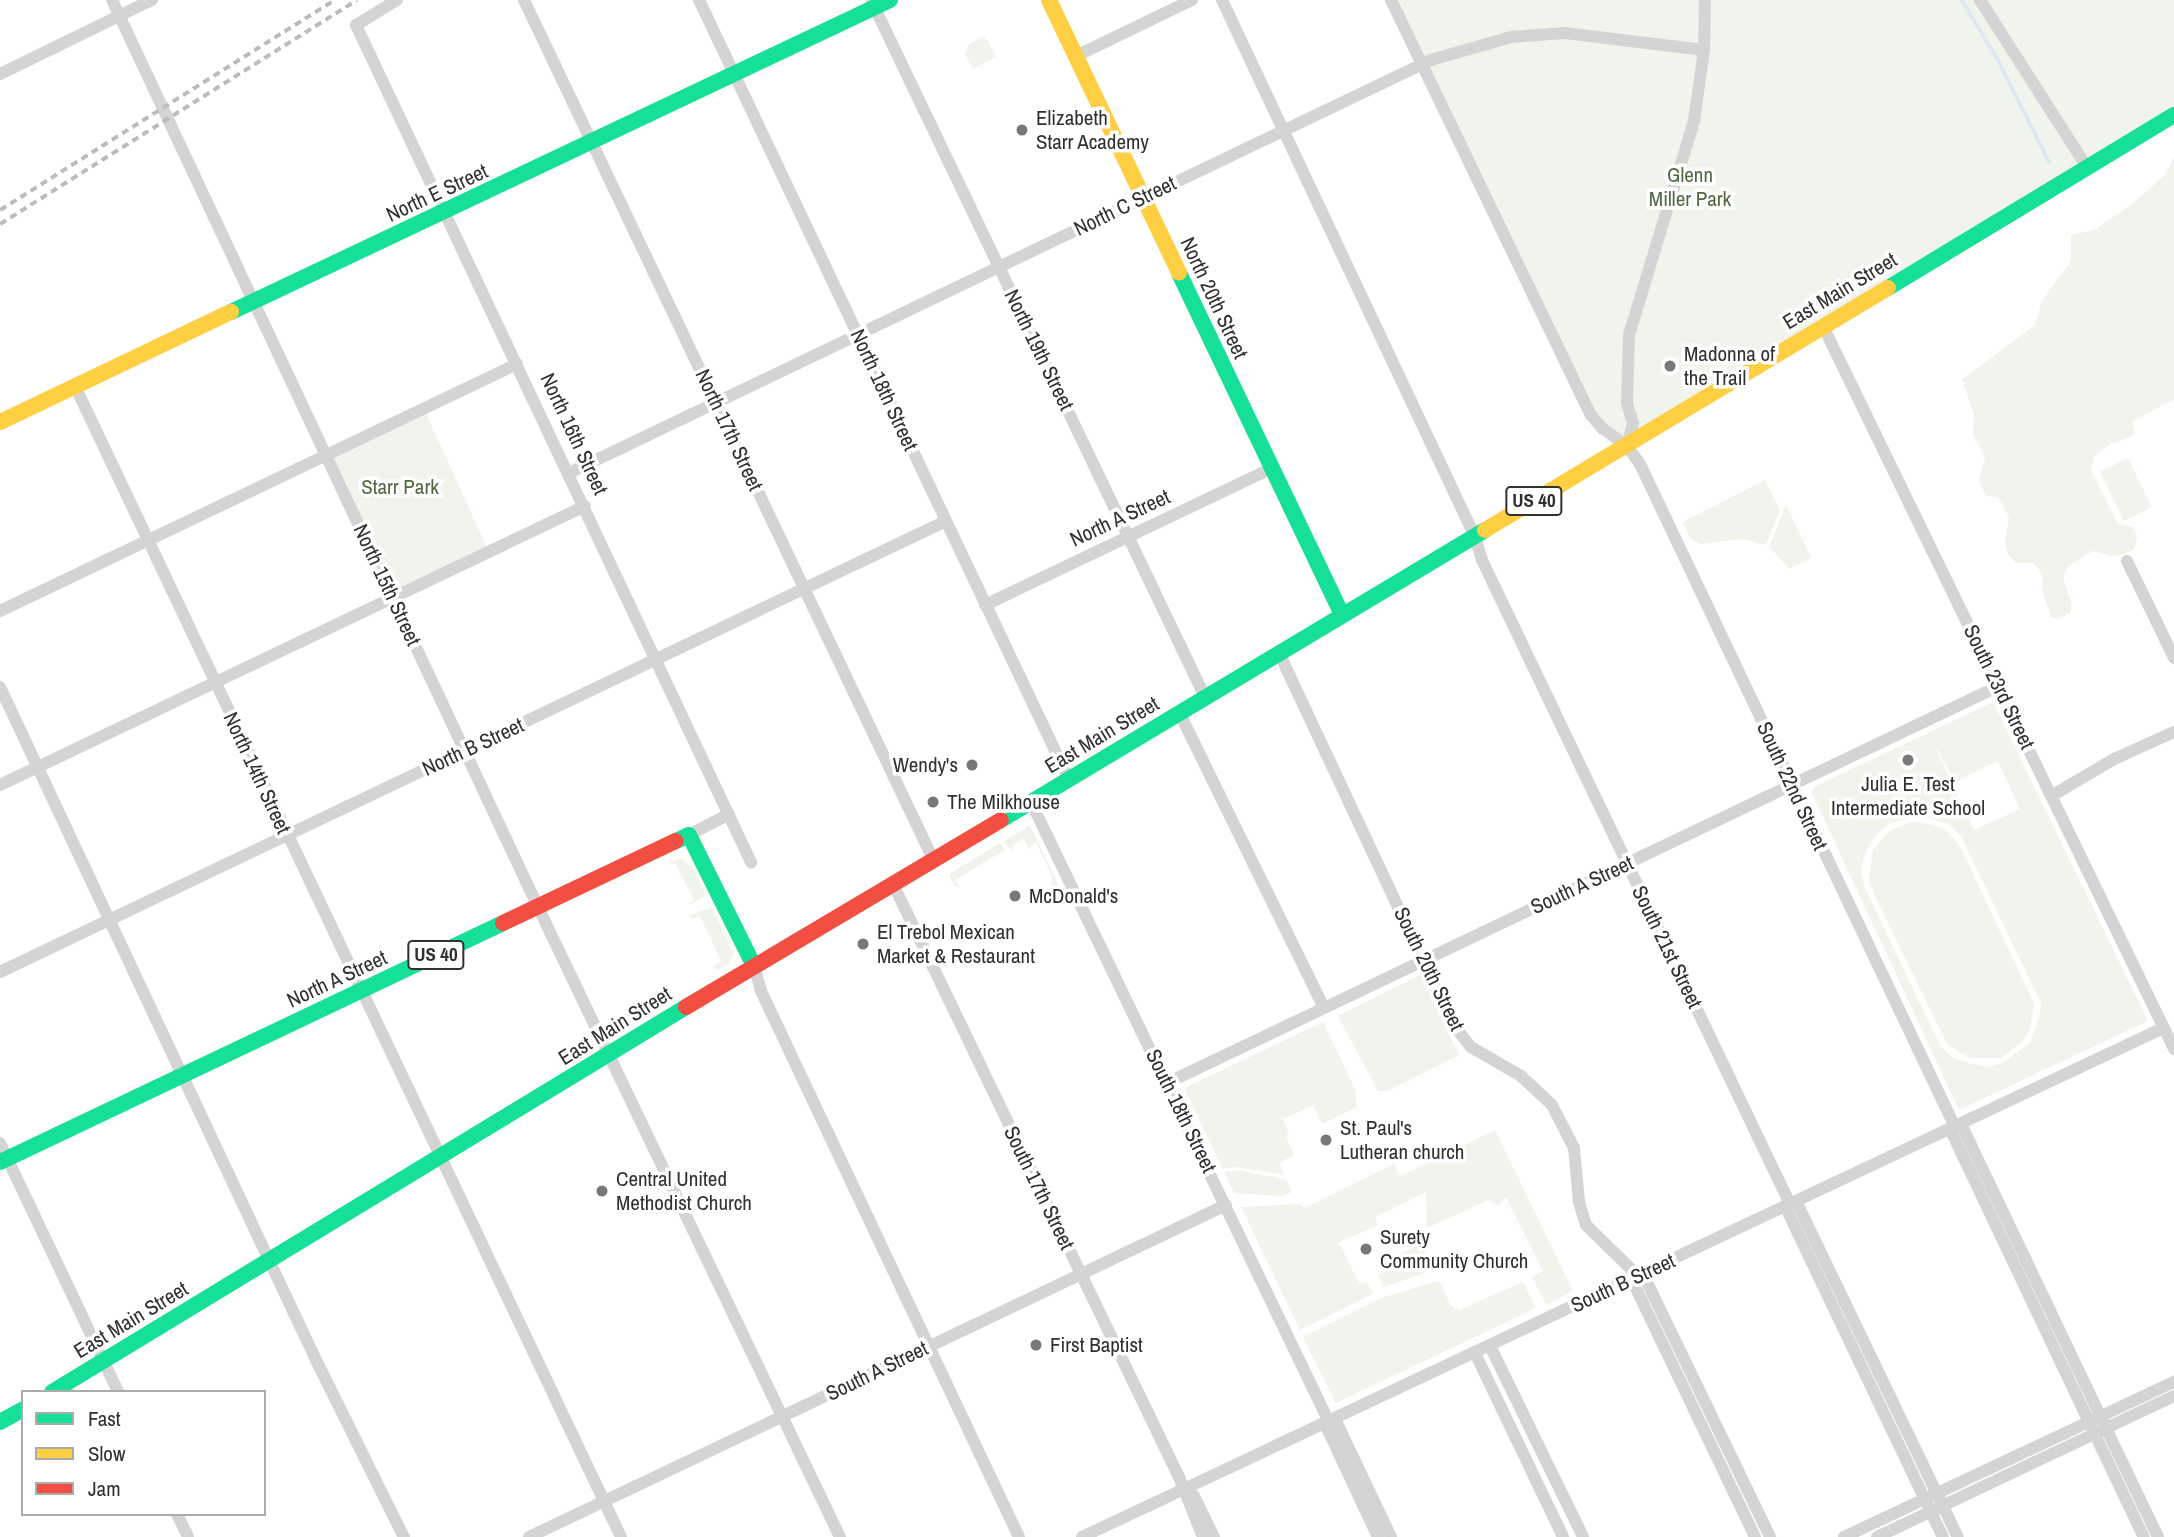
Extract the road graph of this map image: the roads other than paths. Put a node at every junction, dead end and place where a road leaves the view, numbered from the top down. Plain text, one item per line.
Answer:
1 (112, 0) edge
2 (152, 0) edge
3 (397, 0) edge
4 (524, 0) edge
5 (699, 0) edge
6 (1049, 0) edge
7 (1192, 0) edge
8 (1222, 0) edge
9 (1391, 0) edge
10 (1705, 0) edge
11 (1980, 0) edge
12 (879, 2) edge
13 (119, 16) junction
14 (1704, 50) junction
15 (1076, 56) junction
16 (1422, 64) junction
17 (0, 74) edge
18 (735, 76) junction
19 (2174, 115) edge
20 (1283, 130) junction
21 (592, 143) junction
22 (2087, 167) junction
23 (1143, 197) junction
24 (445, 212) junction
25 (999, 267) junction
26 (253, 303) junction
27 (1823, 326) junction
28 (858, 334) junction
29 (517, 364) junction
30 (75, 386) junction
31 (717, 403) junction
32 (0, 422) edge
33 (1627, 446) junction
34 (326, 456) junction
35 (1272, 468) junction
36 (569, 472) junction
37 (585, 506) junction
38 (946, 521) junction
39 (1475, 537) junction
40 (1128, 538) junction
41 (147, 541) junction
42 (2127, 561) dead end
43 (803, 589) junction
44 (393, 598) junction
45 (985, 605) junction
46 (0, 611) edge
47 (1342, 614) junction
48 (1280, 655) junction
49 (2174, 658) edge
50 (654, 660) junction
51 (214, 683) junction
52 (0, 687) edge
53 (1997, 687) junction
54 (1206, 699) junction
55 (1180, 714) junction
56 (2174, 732) edge
57 (465, 751) junction
58 (38, 767) junction
59 (1069, 780) junction
60 (0, 785) edge
61 (1792, 785) junction
62 (2053, 795) junction
63 (1031, 802) junction
64 (729, 814) junction
65 (689, 835) junction
66 (286, 836) junction
67 (933, 859) junction
68 (751, 862) dead end
69 (1627, 863) junction
70 (894, 886) junction
71 (538, 907) junction
72 (110, 920) junction
73 (1423, 960) junction
74 (754, 966) junction
75 (0, 972) edge
76 (360, 991) junction
77 (1324, 1008) junction
78 (2164, 1028) junction
79 (2174, 1049) edge
80 (610, 1055) junction
81 (184, 1074) junction
82 (1167, 1083) junction
83 (1956, 1127) junction
84 (2, 1154) edge
85 (439, 1159) junction
86 (1790, 1204) junction
87 (1226, 1205) junction
88 (271, 1261) junction
89 (1080, 1275) junction
90 (1637, 1277) junction
91 (1490, 1346) junction
92 (928, 1347) junction
93 (1475, 1353) junction
94 (104, 1361) junction
95 (2174, 1382) edge
96 (55, 1390) edge
97 (117, 1390) edge
98 (2174, 1396) edge
99 (21, 1410) edge
100 (782, 1416) junction
101 (0, 1422) edge
102 (1329, 1422) junction
103 (2098, 1425) junction
104 (1185, 1490) junction
105 (1931, 1495) junction
106 (604, 1501) junction
107 (1937, 1508) junction
108 (178, 1516) edge
109 (188, 1537) edge
110 (404, 1537) edge
111 (529, 1537) edge
112 (621, 1537) edge
113 (840, 1537) edge
114 (1019, 1537) edge
115 (1082, 1537) edge
116 (1203, 1537) edge
117 (1214, 1537) edge
118 (1378, 1537) edge
119 (1391, 1537) edge
120 (1563, 1537) edge
121 (1583, 1537) edge
122 (1755, 1537) edge
123 (1770, 1537) edge
124 (1844, 1537) edge
125 (1877, 1537) edge
126 (1943, 1537) edge
127 (1958, 1537) edge
128 (2144, 1537) edge
129 (2158, 1537) edge

1 - 13 street, North 15th Street
2 - 13 street
3 - 24 street, North 16th Street
4 - 21 street, North 17th Street
5 - 18 street, North 18th Street
6 - 15 main road, North 20th Street
7 - 15 street
8 - 20 street, South 21st Street
9 - 16 street
10 - 14 street
11 - 22 street
12 - 18 main road, North E Street
12 - 25 street, North 19th Street
13 - 17 street
13 - 26 street, North 15th Street
14 - 16 street, North C Street
14 - 33 street
15 - 23 main road, North 20th Street
16 - 20 street, North C Street
16 - 33 street
18 - 21 main road, North E Street
18 - 28 street, North 18th Street
19 - 22 main road, East Main Street / US 40
20 - 23 street, North C Street
20 - 39 street, South 21st Street
21 - 24 main road, North E Street
21 - 31 street, North 17th Street
22 - 27 main road, East Main Street / US 40
23 - 25 street, North C Street
23 - 35 main road, North 20th Street
24 - 26 main road, North E Street
24 - 29 street, North 16th Street
25 - 28 street, North C Street
25 - 40 street, North 19th Street
26 - 30 main road, North E Street
26 - 34 street, North 15th Street
27 - 33 main road, East Main Street / US 40
27 - 53 street, South 23rd Street
28 - 31 street, North C Street
28 - 38 street, North 18th Street
29 - 34 street
29 - 36 street, North 16th Street
30 - 32 main road, North E Street
30 - 41 street, North 14th Street
31 - 36 street, North C Street
31 - 43 street, North 17th Street
33 - 39 main road, East Main Street / US 40
33 - 61 street, South 22nd Street
34 - 41 street
34 - 44 street, North 15th Street
35 - 40 street, North A Street
35 - 47 main road, North 20th Street
36 - 37 street, North 16th Street
37 - 44 street
37 - 50 street, North 16th Street
38 - 43 street, North B Street
38 - 45 street, North 18th Street
39 - 47 main road, East Main Street / US 40
39 - 69 street, South 21st Street
40 - 45 street, North A Street
40 - 54 street, North 19th Street
41 - 46 street
41 - 51 street, North 14th Street
42 - 49 street
43 - 50 street, North B Street
43 - 67 street, North 17th Street
44 - 51 street
44 - 57 street, North 15th Street
45 - 59 street, North 18th Street
47 - 48 main road, East Main Street / US 40
48 - 54 main road, East Main Street / US 40
48 - 73 street, South 20th Street
50 - 57 street, North B Street
50 - 64 street, North 16th Street
51 - 58 street
51 - 66 street, North 14th Street
52 - 58 street
53 - 61 street, South A Street
53 - 62 street, South 23rd Street
54 - 55 main road, East Main Street / US 40
55 - 59 main road, East Main Street / US 40
55 - 77 street
56 - 62 street
57 - 66 street, North B Street
57 - 71 street, North 15th Street
58 - 60 street
58 - 72 street
59 - 63 main road, East Main Street / US 40
61 - 69 street, South A Street
61 - 83 street, South 22nd Street
62 - 78 street, South 23rd Street
63 - 67 main road, East Main Street / US 40
63 - 82 street, South 18th Street
64 - 65 street, North A Street
64 - 68 street, North 16th Street
65 - 71 main road, North A Street / US 40
65 - 74 main road
66 - 72 street, North B Street
66 - 76 street, North 14th Street
67 - 70 main road, East Main Street / US 40
69 - 73 street, South A Street
69 - 86 street, South 21st Street
70 - 74 main road, East Main Street / US 40
70 - 89 street, South 17th Street
71 - 76 main road, North A Street / US 40
71 - 80 street, North 15th Street
72 - 75 street, North B Street
72 - 81 street
73 - 77 street, South A Street
73 - 90 street, South 20th Street
74 - 80 main road, East Main Street / US 40
74 - 92 street
76 - 81 main road, North A Street / US 40
76 - 85 street, North 14th Street
77 - 82 street, South A Street
78 - 79 street, South 23rd Street
78 - 83 street, South B Street
80 - 85 main road, East Main Street / US 40
80 - 100 street, North 15th Street
81 - 84 main road, North A Street / US 40
81 - 88 street
82 - 87 street, South 18th Street
83 - 86 street, South B Street
83 - 103 street, South 22nd Street
84 - 94 street
85 - 88 main road, East Main Street / US 40
85 - 106 street, North 14th Street
86 - 90 street, South B Street
86 - 105 street, South 21st Street
87 - 89 street, South A Street
87 - 102 street, South 18th Street
88 - 94 main road, East Main Street / US 40
88 - 110 street
89 - 92 street, South A Street
89 - 104 street, South 17th Street
90 - 91 street, South B Street
90 - 122 street, South 20th Street
90 - 123 street, South 20th Street
91 - 93 street, South B Street
91 - 121 street
92 - 100 street, South A Street
92 - 114 street
93 - 102 street, South B Street
93 - 120 street
94 - 96 main road, East Main Street / US 40
94 - 97 street
95 - 103 street
98 - 103 street
99 - 101 main road
100 - 106 street, South A Street
100 - 113 street, North 15th Street
102 - 104 street, South B Street
102 - 118 street, South 18th Street
102 - 119 street, South 18th Street
103 - 105 street
103 - 107 street
103 - 128 street, South 22nd Street
103 - 129 street, South 22nd Street
104 - 115 street, South B Street
104 - 116 street, South 17th Street
104 - 117 street, South 17th Street
105 - 107 street, South 21st Street
105 - 124 street
106 - 111 street, South A Street
106 - 112 street, North 14th Street
107 - 125 street
107 - 126 street, South 21st Street
107 - 127 street, South 21st Street
108 - 109 street

